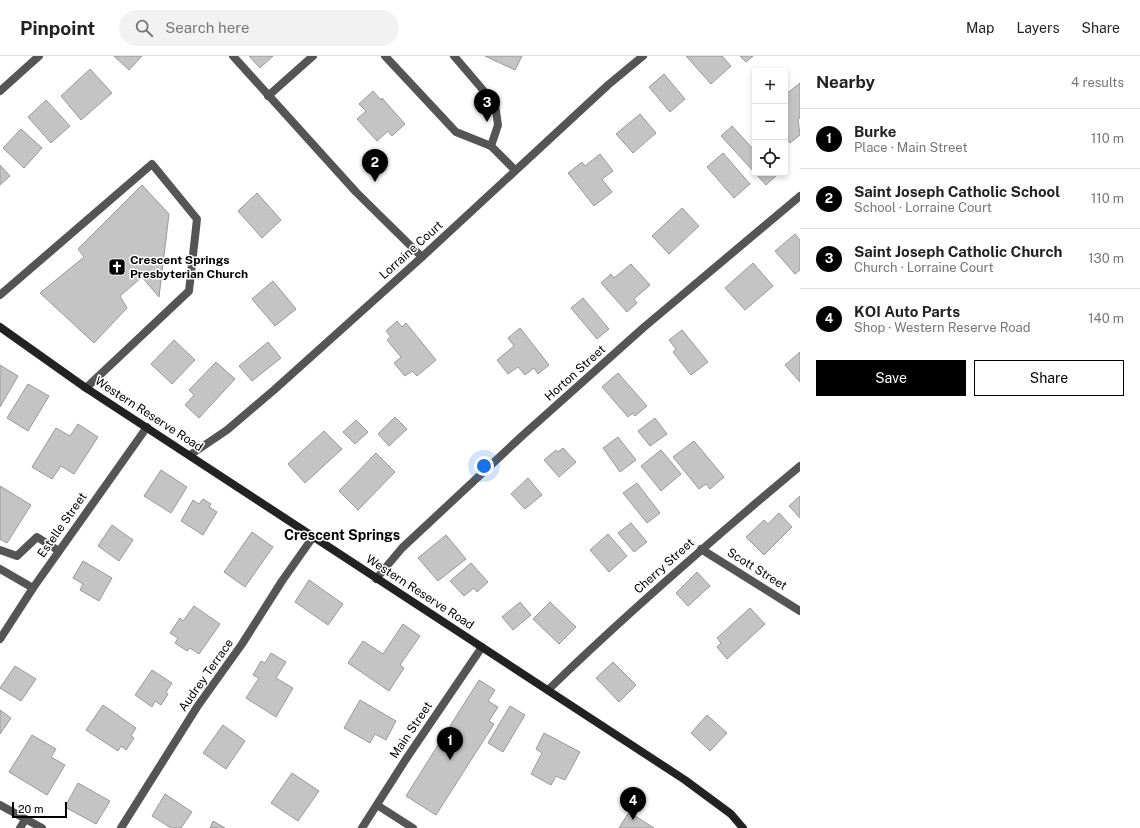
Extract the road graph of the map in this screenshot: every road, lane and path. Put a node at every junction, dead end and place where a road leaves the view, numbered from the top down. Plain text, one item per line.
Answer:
1 (39, 56) edge
2 (233, 56) edge
3 (313, 56) edge
4 (385, 56) edge
5 (454, 56) edge
6 (643, 56) edge
7 (0, 91) edge
8 (268, 96) junction
9 (491, 146) junction
10 (515, 170) junction
11 (800, 196) edge
12 (422, 257) junction
13 (0, 295) edge
14 (0, 326) edge
15 (86, 388) junction
16 (147, 427) junction
17 (190, 455) junction
18 (800, 466) edge
19 (313, 537) junction
20 (701, 549) junction
21 (0, 550) edge
22 (59, 551) junction
23 (0, 569) edge
24 (376, 579) junction
25 (33, 588) junction
26 (800, 611) edge
27 (0, 640) edge
28 (482, 647) junction
29 (548, 690) junction
30 (377, 804) junction
31 (0, 805) edge
32 (25, 820) junction
33 (20, 828) edge
34 (42, 828) edge
35 (121, 828) edge
36 (362, 828) edge
37 (413, 828) edge
38 (743, 828) edge

1 - 7 street
2 - 8 street
3 - 8 street
4 - 9 street
5 - 9 street
6 - 10 street, Lorraine Court
8 - 12 street
9 - 10 street
10 - 12 street, Lorraine Court
11 - 24 street, Horton Street
12 - 17 street, Lorraine Court
13 - 15 street
14 - 15 street, Western Reserve Road
15 - 16 street, Western Reserve Road
16 - 17 street, Western Reserve Road
16 - 22 street, Estelle Street
17 - 19 street, Western Reserve Road
18 - 20 street, Cherry Street
19 - 24 street, Western Reserve Road
19 - 35 street, Audrey Terrace
20 - 26 street, Scott Street
20 - 29 street, Cherry Street
21 - 22 street
22 - 25 street, Estelle Street
23 - 25 street
24 - 28 street, Western Reserve Road
25 - 27 street, Estelle Street
28 - 29 street, Western Reserve Road
28 - 30 street, Main Street
29 - 38 street, Western Reserve Road
30 - 36 street, Main Street
30 - 37 street
31 - 32 street
32 - 33 street
32 - 34 street

